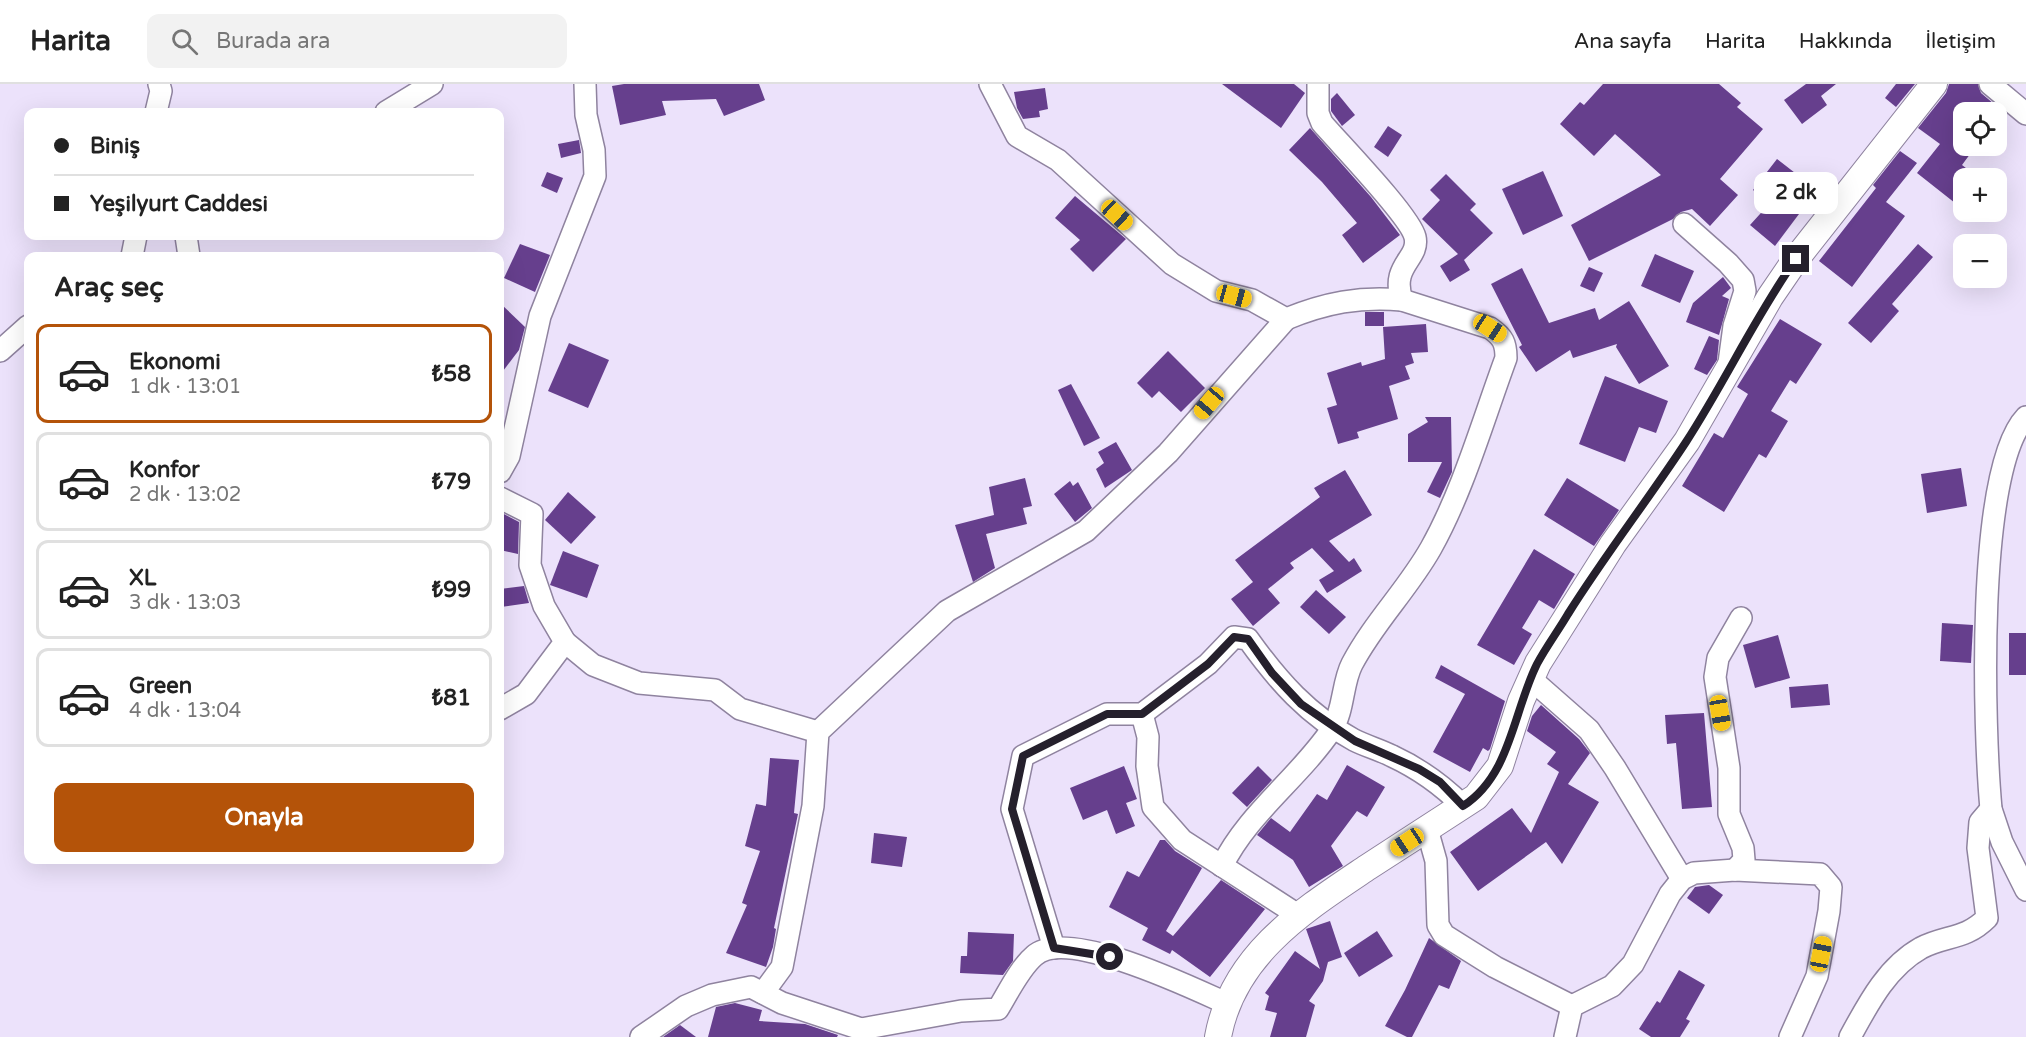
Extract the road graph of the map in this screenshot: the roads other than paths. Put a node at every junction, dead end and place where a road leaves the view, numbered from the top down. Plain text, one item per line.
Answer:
1 (159, 84) edge
2 (432, 84) edge
3 (585, 84) edge
4 (990, 84) edge
5 (1318, 84) edge
6 (1934, 84) edge
7 (1990, 84) edge
8 (157, 108) edge
9 (393, 108) edge
10 (2026, 114) edge
11 (1684, 224) dead end
12 (1402, 300) junction
13 (1286, 319) junction
14 (24, 330) edge
15 (0, 351) edge
16 (1728, 367) junction
17 (2026, 417) edge
18 (504, 464) edge
19 (504, 500) edge
20 (1741, 618) dead end
21 (565, 642) junction
22 (1531, 679) junction
23 (504, 707) edge
24 (1142, 714) junction
25 (1333, 727) junction
26 (818, 732) junction
27 (1463, 806) junction
28 (1991, 809) junction
29 (1427, 829) junction
30 (1222, 866) junction
31 (1735, 870) junction
32 (1682, 879) junction
33 (2026, 890) edge
34 (1298, 915) junction
35 (1054, 948) junction
36 (763, 993) junction
37 (1228, 1004) junction
38 (1572, 1006) junction
39 (860, 1033) edge
40 (641, 1037) edge
41 (1218, 1037) edge
42 (1565, 1037) edge
43 (1790, 1037) edge
44 (1850, 1037) edge

1 - 8 street
2 - 9 street
3 - 18 street
4 - 13 street
5 - 12 street
6 - 16 main road
7 - 10 street
11 - 16 street
12 - 13 street
12 - 25 street
13 - 26 street
14 - 15 street
16 - 22 main road
17 - 28 street
19 - 21 street
20 - 31 street
21 - 23 street
21 - 26 street
22 - 27 main road
22 - 32 street
24 - 25 street
24 - 30 street
24 - 35 street
25 - 27 street
25 - 30 street
26 - 36 street
27 - 29 main road
28 - 33 street
28 - 44 street
29 - 34 main road
29 - 38 street
30 - 34 street
31 - 32 street
31 - 43 street
32 - 38 street
34 - 37 main road
35 - 37 street
35 - 39 street
36 - 39 street
36 - 40 street
37 - 41 main road
38 - 42 street

